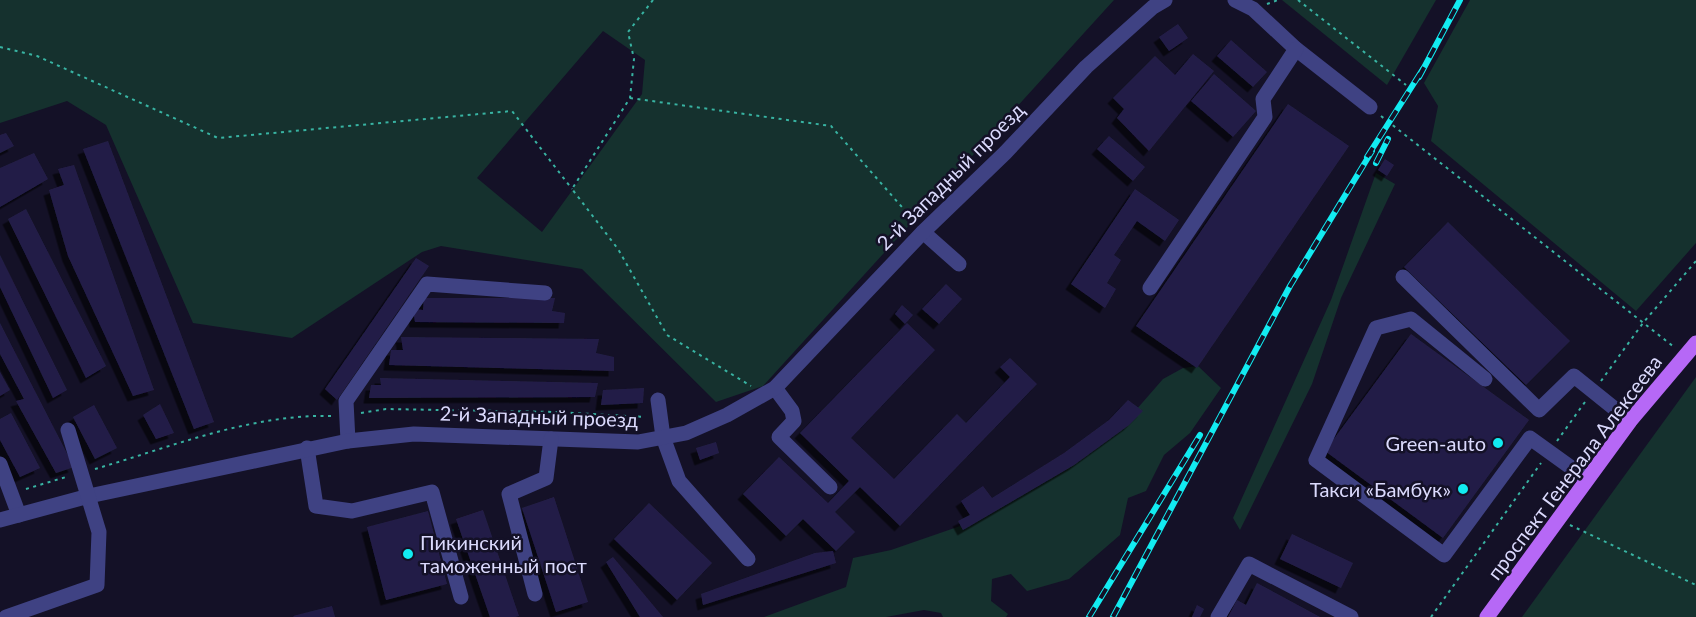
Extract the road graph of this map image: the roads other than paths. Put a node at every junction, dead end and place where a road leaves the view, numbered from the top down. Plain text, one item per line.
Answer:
1 (1166, 0) edge
2 (1235, 0) edge
3 (1296, 49) junction
4 (1370, 107) road end
5 (923, 232) junction
6 (959, 264) dead end
7 (1402, 278) dead end
8 (1150, 288) dead end
9 (545, 293) dead end
10 (1696, 344) edge
11 (1485, 379) dead end
12 (770, 391) junction
13 (658, 400) dead end
14 (1630, 421) junction
15 (68, 430) dead end
16 (663, 437) junction
17 (551, 439) junction
18 (348, 441) junction
19 (307, 448) junction
20 (0, 465) edge
21 (1587, 479) junction
22 (830, 487) dead end
23 (89, 496) junction
24 (19, 515) junction
25 (0, 520) edge
26 (748, 559) dead end
27 (535, 594) dead end
28 (461, 597) dead end
29 (6, 617) edge
30 (1218, 617) edge
31 (1351, 617) edge
32 (1487, 617) edge

1 - 5 street, 2-й Западный проезд
2 - 3 street
3 - 4 street
3 - 8 street
5 - 6 street
5 - 12 street, 2-й Западный проезд
7 - 14 street
9 - 18 street
10 - 14 main road, проспект Генерала Алексеева
11 - 21 street
12 - 16 street, 2-й Западный проезд
12 - 22 street
13 - 16 street
14 - 21 main road, проспект Генерала Алексеева
15 - 23 street
16 - 17 street, 2-й Западный проезд
16 - 26 street
17 - 18 street, 2-й Западный проезд
17 - 27 street
18 - 19 street, 2-й Западный проезд
19 - 23 street, 2-й Западный проезд
19 - 28 street
20 - 24 street
21 - 32 main road, проспект Генерала Алексеева
23 - 24 street, 2-й Западный проезд
23 - 29 street
24 - 25 street, 2-й Западный проезд
30 - 31 street

